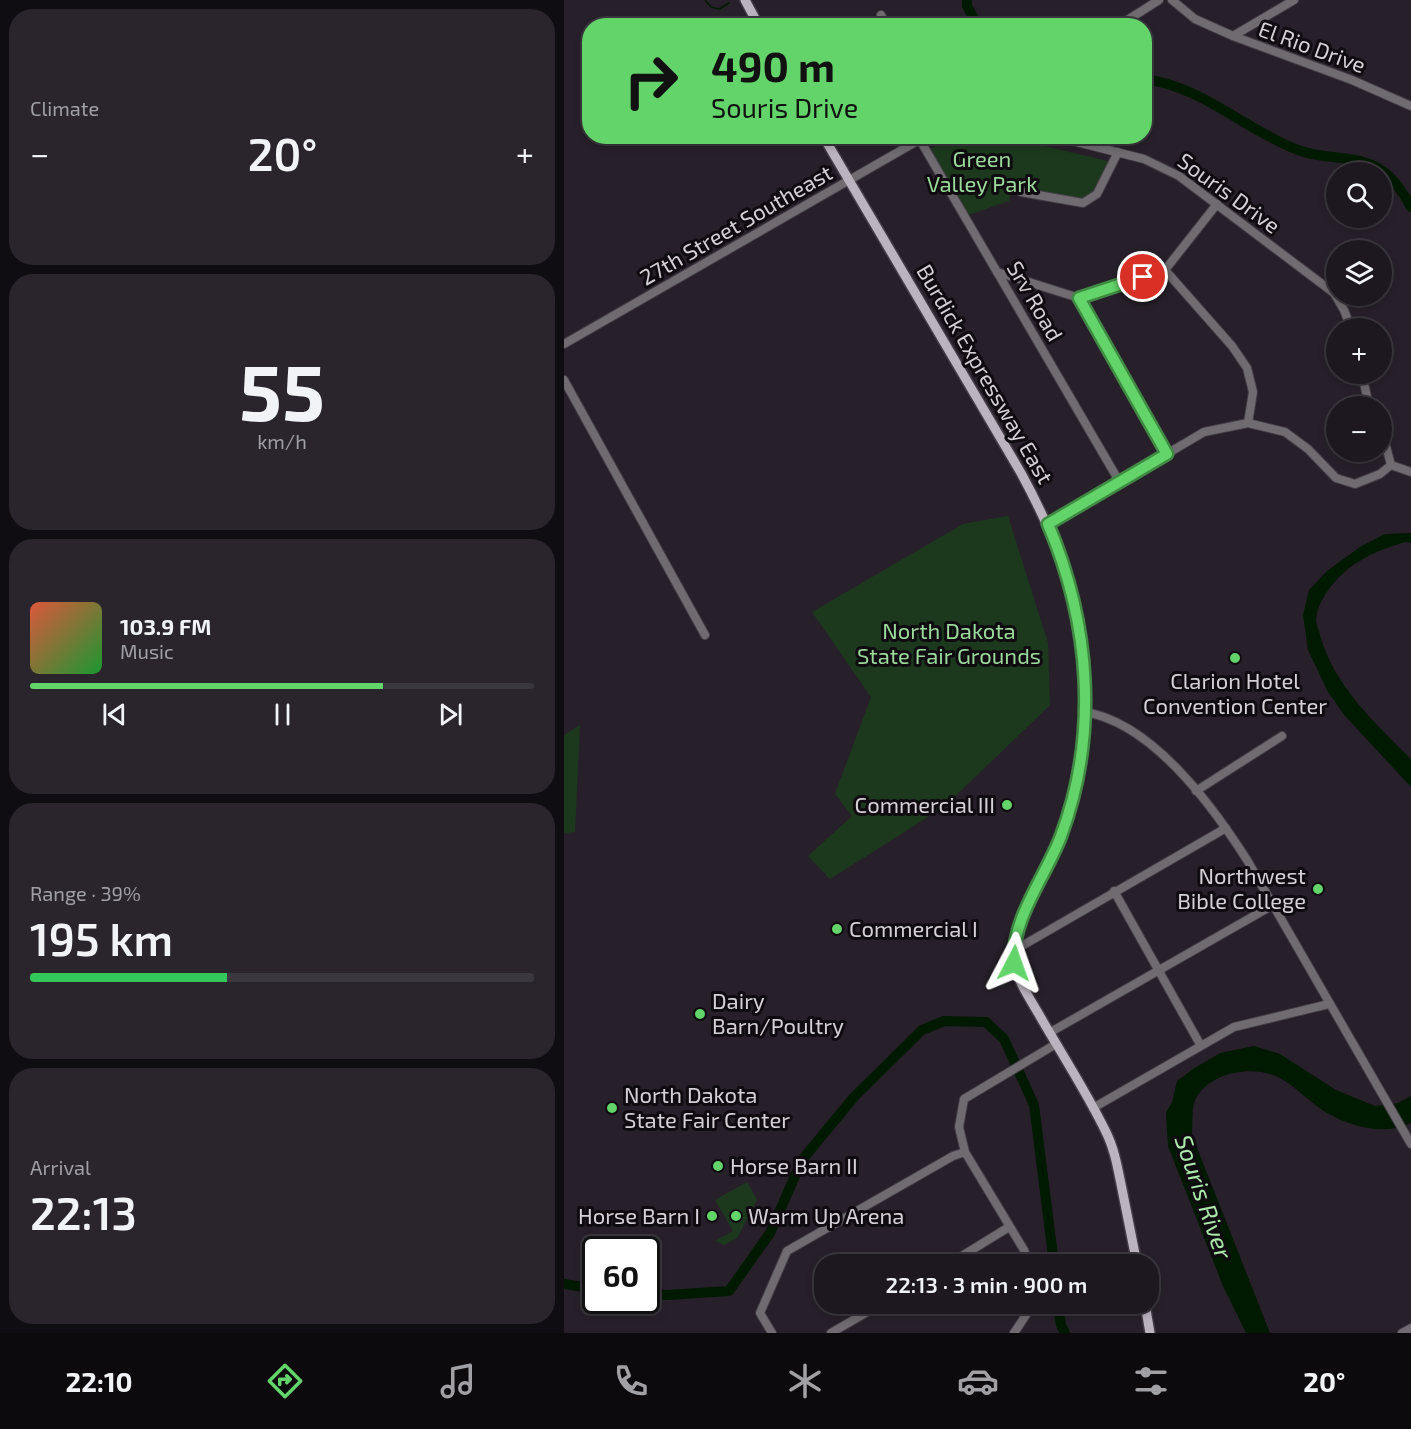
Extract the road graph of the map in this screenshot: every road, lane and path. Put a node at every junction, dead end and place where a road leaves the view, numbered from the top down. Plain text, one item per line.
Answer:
1 (745, 0) edge
2 (1160, 0) edge
3 (1172, 0) edge
4 (1294, 0) edge
5 (881, 15) dead end
6 (755, 18) edge
7 (883, 18) edge
8 (1131, 18) edge
9 (1233, 36) junction
10 (1411, 106) edge
11 (828, 144) edge
12 (913, 144) edge
13 (926, 144) edge
14 (1086, 144) edge
15 (1118, 152) junction
16 (849, 181) junction
17 (1021, 192) dead end
18 (1216, 204) junction
19 (1165, 270) junction
20 (997, 272) junction
21 (1079, 298) junction
22 (1347, 318) edge
23 (564, 344) edge
24 (564, 380) edge
25 (1248, 423) junction
26 (1167, 454) junction
27 (1390, 462) edge
28 (1391, 465) junction
29 (1411, 472) edge
30 (1119, 481) junction
31 (1048, 524) junction
32 (705, 635) dead end
33 (1085, 712) junction
34 (1282, 736) dead end
35 (1081, 751) junction
36 (1079, 767) dead end
37 (1196, 791) junction
38 (1226, 828) junction
39 (1114, 891) junction
40 (1273, 905) junction
41 (1013, 951) junction
42 (1158, 970) junction
43 (1329, 1004) junction
44 (1049, 1033) junction
45 (1056, 1044) junction
46 (1201, 1046) junction
47 (1094, 1108) junction
48 (1411, 1144) edge
49 (965, 1152) junction
50 (1009, 1227) junction
51 (965, 1254) edge
52 (1025, 1254) edge
53 (1135, 1254) edge
54 (864, 1314) edge
55 (1027, 1314) edge
56 (1146, 1314) edge
57 (1411, 1328) edge
58 (772, 1333) edge
59 (831, 1333) edge
60 (1014, 1333) edge
61 (1150, 1333) edge
62 (1402, 1333) edge

1 - 6 main road
2 - 8 street
3 - 9 street, El Rio Drive
4 - 9 street
5 - 7 street
9 - 10 street, El Rio Drive
11 - 16 main road, Burdick Expressway East
12 - 16 street, 27th Street Southeast
13 - 20 street, Srv Road
14 - 15 street, Souris Drive
15 - 17 street
15 - 18 street, Souris Drive
16 - 23 street, 27th Street Southeast
16 - 31 main road, Burdick Expressway East
18 - 19 street
18 - 22 street, Souris Drive
19 - 21 street
19 - 25 street
20 - 21 street
20 - 30 street, Srv Road
21 - 26 street
24 - 32 street
25 - 26 street
25 - 28 street
26 - 30 street
27 - 28 street
28 - 29 street
30 - 31 street
31 - 33 main road, Burdick Expressway East
33 - 35 main road, Burdick Expressway East
33 - 37 street
34 - 37 street
35 - 36 main road, Burdick Expressway East
35 - 41 main road, Burdick Expressway East
37 - 38 street
38 - 39 street
38 - 40 street
39 - 41 street
39 - 42 street
40 - 42 street
40 - 43 street
41 - 44 main road, Burdick Expressway East
42 - 44 street
42 - 46 street
43 - 46 street
43 - 48 street
44 - 45 main road, Burdick Expressway East
45 - 47 main road, Burdick Expressway East
45 - 49 street
46 - 47 street
47 - 53 main road, Burdick Expressway East
49 - 50 street
49 - 58 street
50 - 51 street
50 - 52 street
54 - 59 street
55 - 60 street
56 - 61 main road
57 - 62 street

